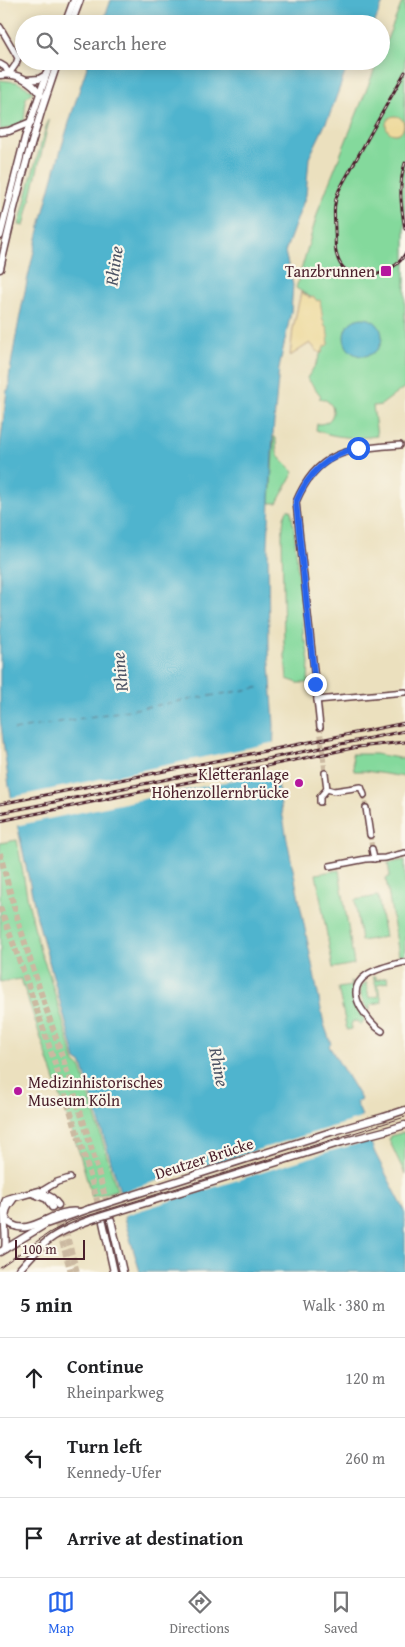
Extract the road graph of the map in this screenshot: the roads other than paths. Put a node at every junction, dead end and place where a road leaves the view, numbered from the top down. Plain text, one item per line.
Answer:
1 (74, 0) edge
2 (80, 0) edge
3 (68, 15) edge
4 (74, 15) edge
5 (0, 27) edge
6 (15, 53) edge
7 (0, 64) edge
8 (15, 65) edge
9 (47, 70) edge
10 (55, 70) edge
11 (9, 74) junction
12 (0, 75) edge
13 (46, 75) junction
14 (27, 80) junction
15 (40, 92) junction
16 (44, 102) junction
17 (39, 118) junction
18 (30, 123) junction
19 (9, 131) junction
20 (0, 132) edge
21 (25, 138) junction
22 (4, 224) edge
23 (0, 236) edge
24 (0, 269) edge
25 (400, 445) dead end
26 (405, 692) edge
27 (317, 700) junction
28 (320, 727) tunnel mouth
29 (325, 773) tunnel mouth
30 (327, 790) junction
31 (364, 795) dead end
32 (320, 802) dead end
33 (366, 808) tunnel mouth
34 (370, 835) tunnel mouth
35 (372, 849) tunnel mouth
36 (405, 854) edge
37 (374, 859) junction
38 (330, 866) dead end
39 (405, 962) edge
40 (382, 1031) dead end
41 (405, 1110) edge
42 (405, 1126) edge
43 (70, 1178) dead end
44 (42, 1191) junction
45 (32, 1193) junction
46 (14, 1198) junction
47 (0, 1211) edge
48 (79, 1212) junction
49 (112, 1220) tunnel mouth
50 (103, 1222) tunnel mouth
51 (2, 1250) edge
52 (17, 1272) edge
53 (114, 1272) edge
54 (124, 1272) edge

1 - 3 main road
2 - 4 main road
5 - 6 street
7 - 11 street
8 - 11 street
9 - 13 main road
10 - 16 main road
11 - 12 main road
11 - 14 main road
13 - 14 main road
13 - 15 main road
14 - 15 main road
15 - 16 main road
15 - 18 main road
16 - 17 main road
17 - 18 main road
17 - 22 main road
18 - 19 main road
18 - 21 main road
19 - 20 main road
19 - 21 main road
21 - 22 main road
22 - 23 main road
22 - 24 main road
25 - 27 street
26 - 27 street
27 - 28 street
29 - 30 street
30 - 31 street
30 - 32 street
33 - 34 street
35 - 37 street
36 - 37 street
37 - 38 street
39 - 40 street
41 - 48 main road, Deutzer Brücke, bridge
42 - 52 main road, Deutzer Brücke, bridge
43 - 44 street
44 - 45 main road
44 - 45 main road
45 - 46 main road
46 - 47 main road
46 - 48 main road
47 - 51 main road
48 - 51 main road, Deutzer Brücke
49 - 54 main road
50 - 53 main road

